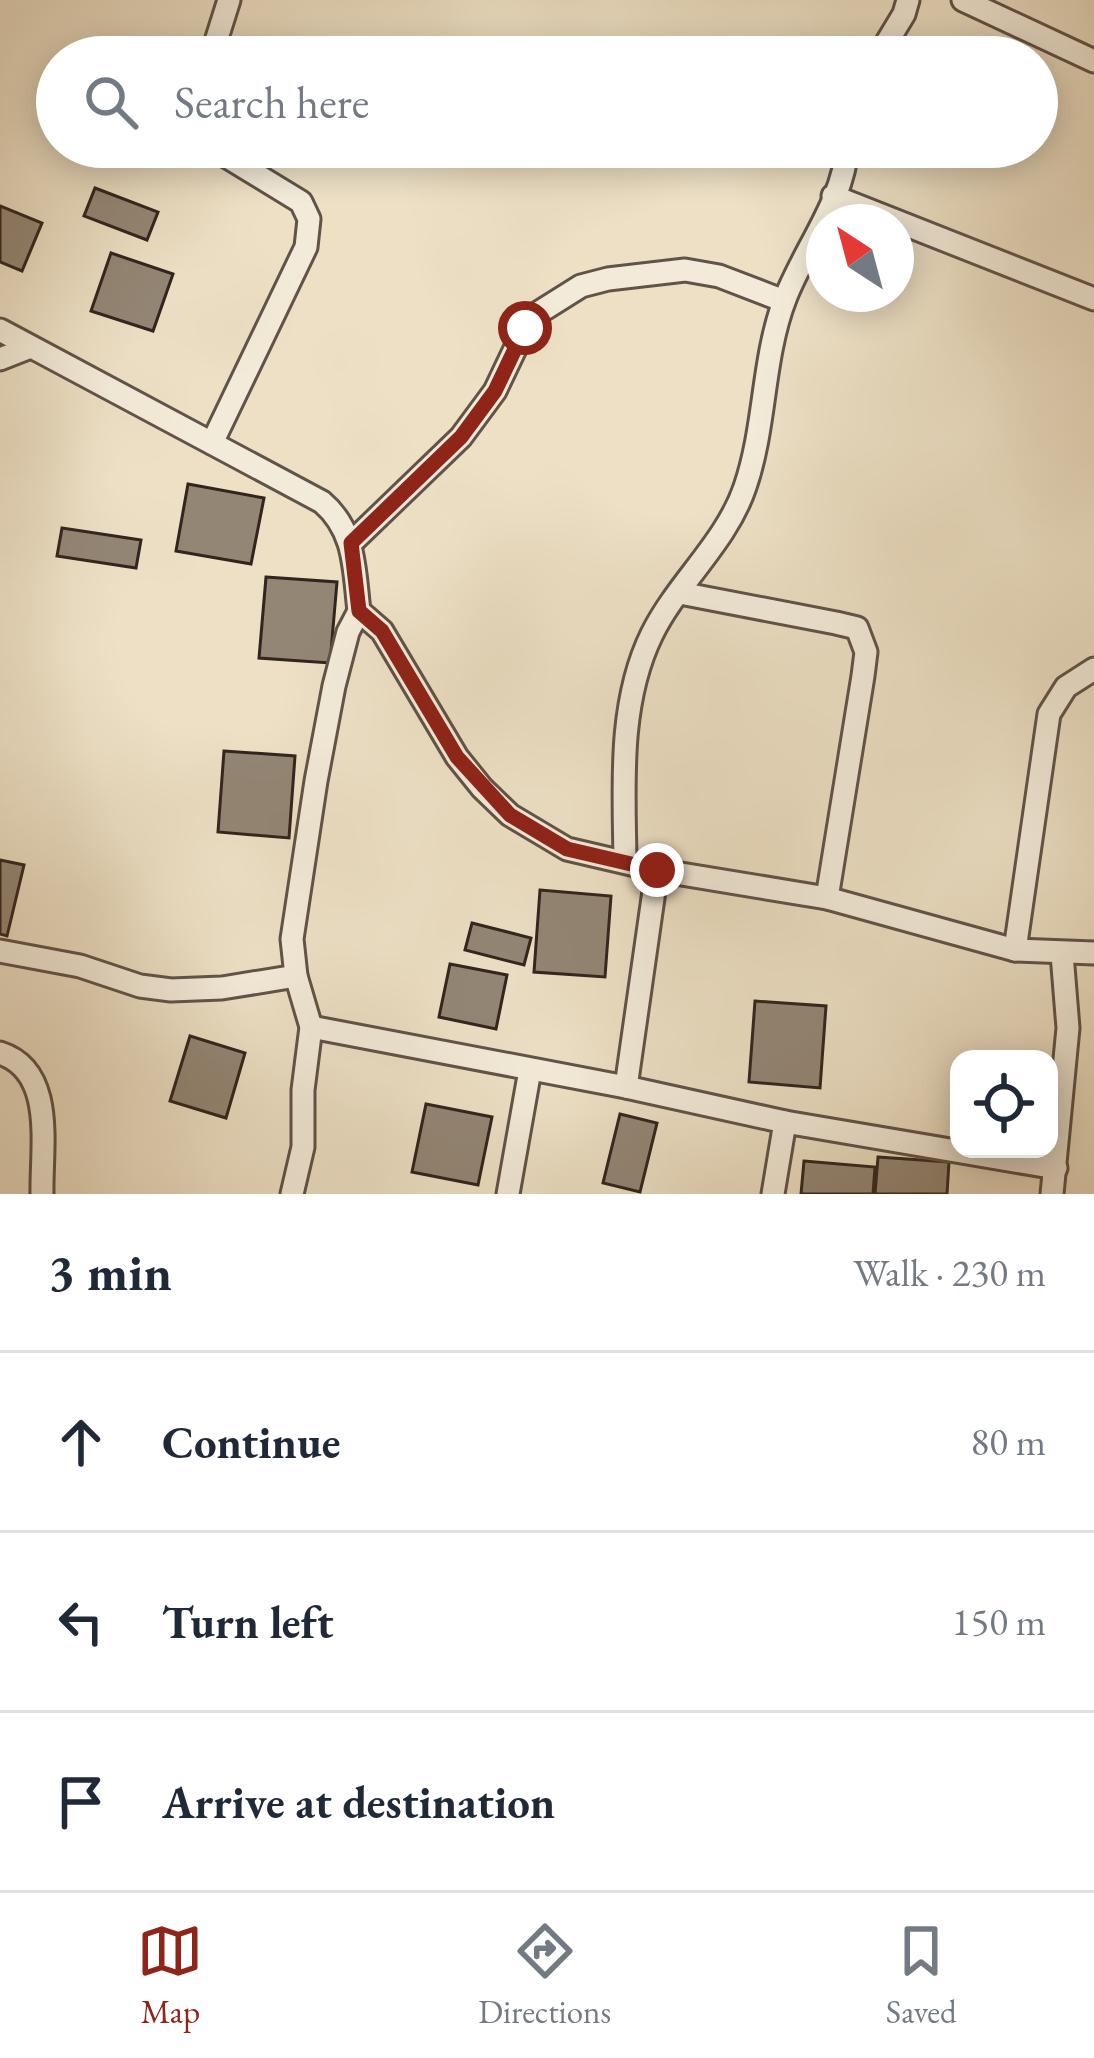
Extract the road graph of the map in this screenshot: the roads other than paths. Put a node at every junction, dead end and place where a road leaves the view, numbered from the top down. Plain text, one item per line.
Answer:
1 (229, 0) edge
2 (908, 0) edge
3 (963, 0) edge
4 (218, 36) edge
5 (891, 36) edge
6 (1040, 36) edge
7 (1058, 44) edge
8 (1094, 61) edge
9 (245, 168) edge
10 (845, 168) edge
11 (833, 196) junction
12 (1094, 299) edge
13 (784, 301) junction
14 (0, 331) edge
15 (28, 348) junction
16 (0, 359) edge
17 (212, 443) junction
18 (351, 543) junction
19 (680, 593) junction
20 (359, 611) junction
21 (1094, 669) edge
22 (625, 860) junction
23 (657, 870) junction
24 (827, 898) junction
25 (1015, 950) junction
26 (0, 951) edge
27 (1094, 953) edge
28 (1062, 954) junction
29 (296, 976) junction
30 (310, 1027) junction
31 (0, 1053) edge
32 (530, 1070) junction
33 (626, 1087) junction
34 (785, 1122) junction
35 (1057, 1168) junction
36 (42, 1194) edge
37 (292, 1194) edge
38 (508, 1194) edge
39 (772, 1194) edge
40 (1052, 1194) edge

1 - 4 street
2 - 5 street
3 - 6 street
7 - 8 street
9 - 17 street
10 - 11 street
11 - 12 street
11 - 13 street
13 - 18 street
13 - 19 street
14 - 15 street
15 - 16 street
15 - 17 street
17 - 18 street
18 - 20 street
19 - 22 street
19 - 24 street
20 - 22 street
20 - 29 street
21 - 25 street
22 - 23 street
23 - 24 street
23 - 33 street
24 - 25 street
25 - 28 street
26 - 29 street
27 - 28 street
28 - 35 street
29 - 30 street
30 - 32 street
30 - 37 street
31 - 36 street
32 - 33 street
32 - 38 street
33 - 34 street
34 - 35 street
34 - 39 street
35 - 40 street

